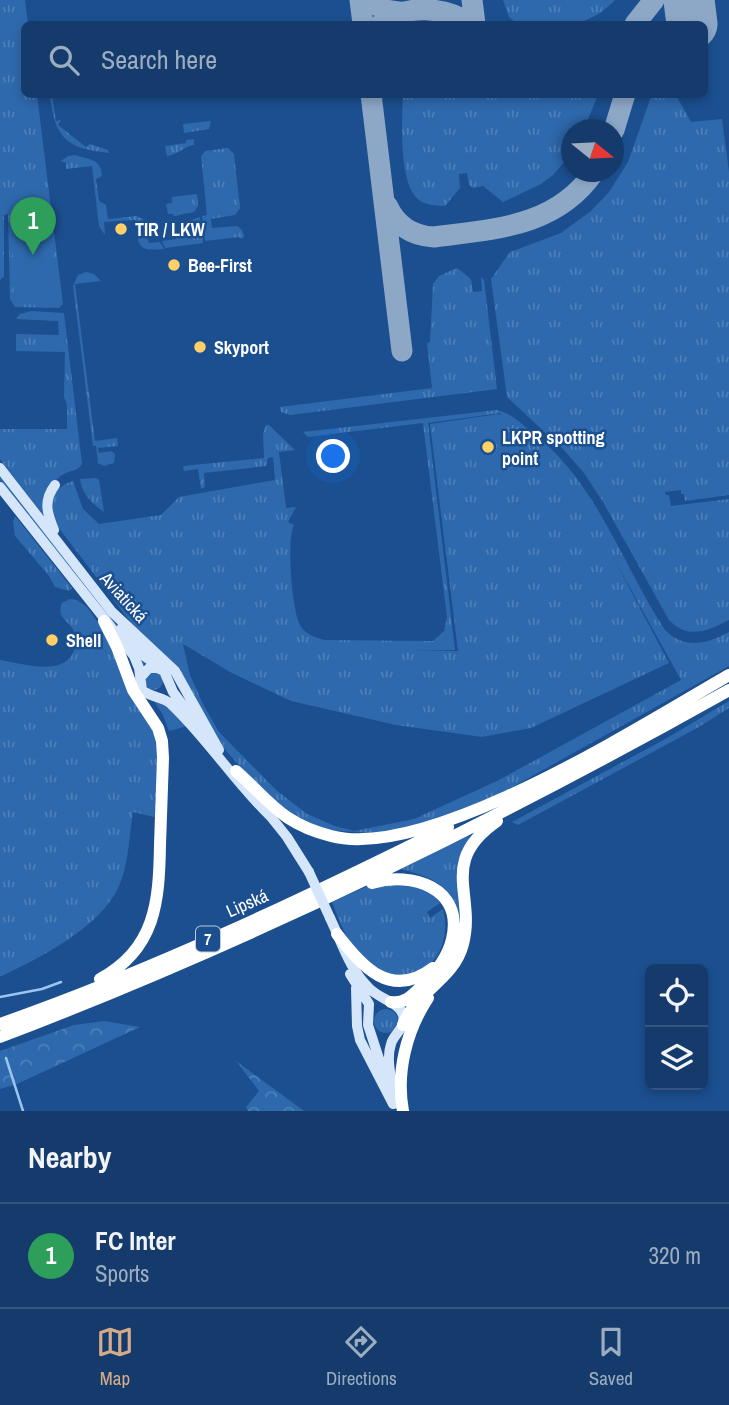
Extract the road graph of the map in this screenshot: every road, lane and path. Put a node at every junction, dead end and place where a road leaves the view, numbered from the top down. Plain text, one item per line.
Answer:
1 (0, 468) edge
2 (55, 485) dead end
3 (0, 487) edge
4 (59, 544) junction
5 (108, 616) junction
6 (161, 668) junction
7 (729, 675) edge
8 (169, 680) junction
9 (141, 686) junction
10 (729, 690) edge
11 (155, 696) junction
12 (219, 750) junction
13 (236, 771) junction
14 (529, 799) junction
15 (502, 800) junction
16 (162, 801) junction
17 (270, 816) junction
18 (332, 895) junction
19 (330, 918) junction
20 (338, 934) junction
21 (448, 953) junction
22 (354, 981) junction
23 (439, 982) junction
24 (389, 1002) junction
25 (369, 1012) junction
26 (31, 1013) junction
27 (0, 1024) edge
28 (368, 1025) junction
29 (400, 1030) junction
30 (0, 1037) edge
31 (398, 1110) edge

1 - 4 main road, Aviatická
2 - 4 main road
3 - 5 main road, Aviatická
4 - 5 main road, Aviatická
5 - 6 main road
5 - 9 main road, Aviatická
5 - 12 main road, Aviatická
5 - 16 highway
6 - 8 main road
6 - 9 main road
7 - 15 highway, 7
8 - 11 main road
8 - 12 main road
9 - 11 main road
9 - 16 highway
10 - 14 highway, 7
11 - 17 main road
12 - 13 main road
13 - 15 highway
13 - 17 main road
14 - 18 highway, Lipská / 7
14 - 23 highway
15 - 26 highway, Lipská / 7
16 - 26 highway
17 - 19 main road, bridge
18 - 21 highway
18 - 30 highway, Lipská / 7
19 - 20 main road
19 - 22 main road
20 - 21 highway
20 - 24 main road
21 - 24 highway
22 - 25 main road
22 - 31 main road
23 - 29 highway
23 - 31 highway
24 - 25 main road
24 - 29 main road
25 - 28 main road
26 - 27 highway, Lipská / 7
28 - 29 main road
28 - 31 main road
29 - 31 main road

